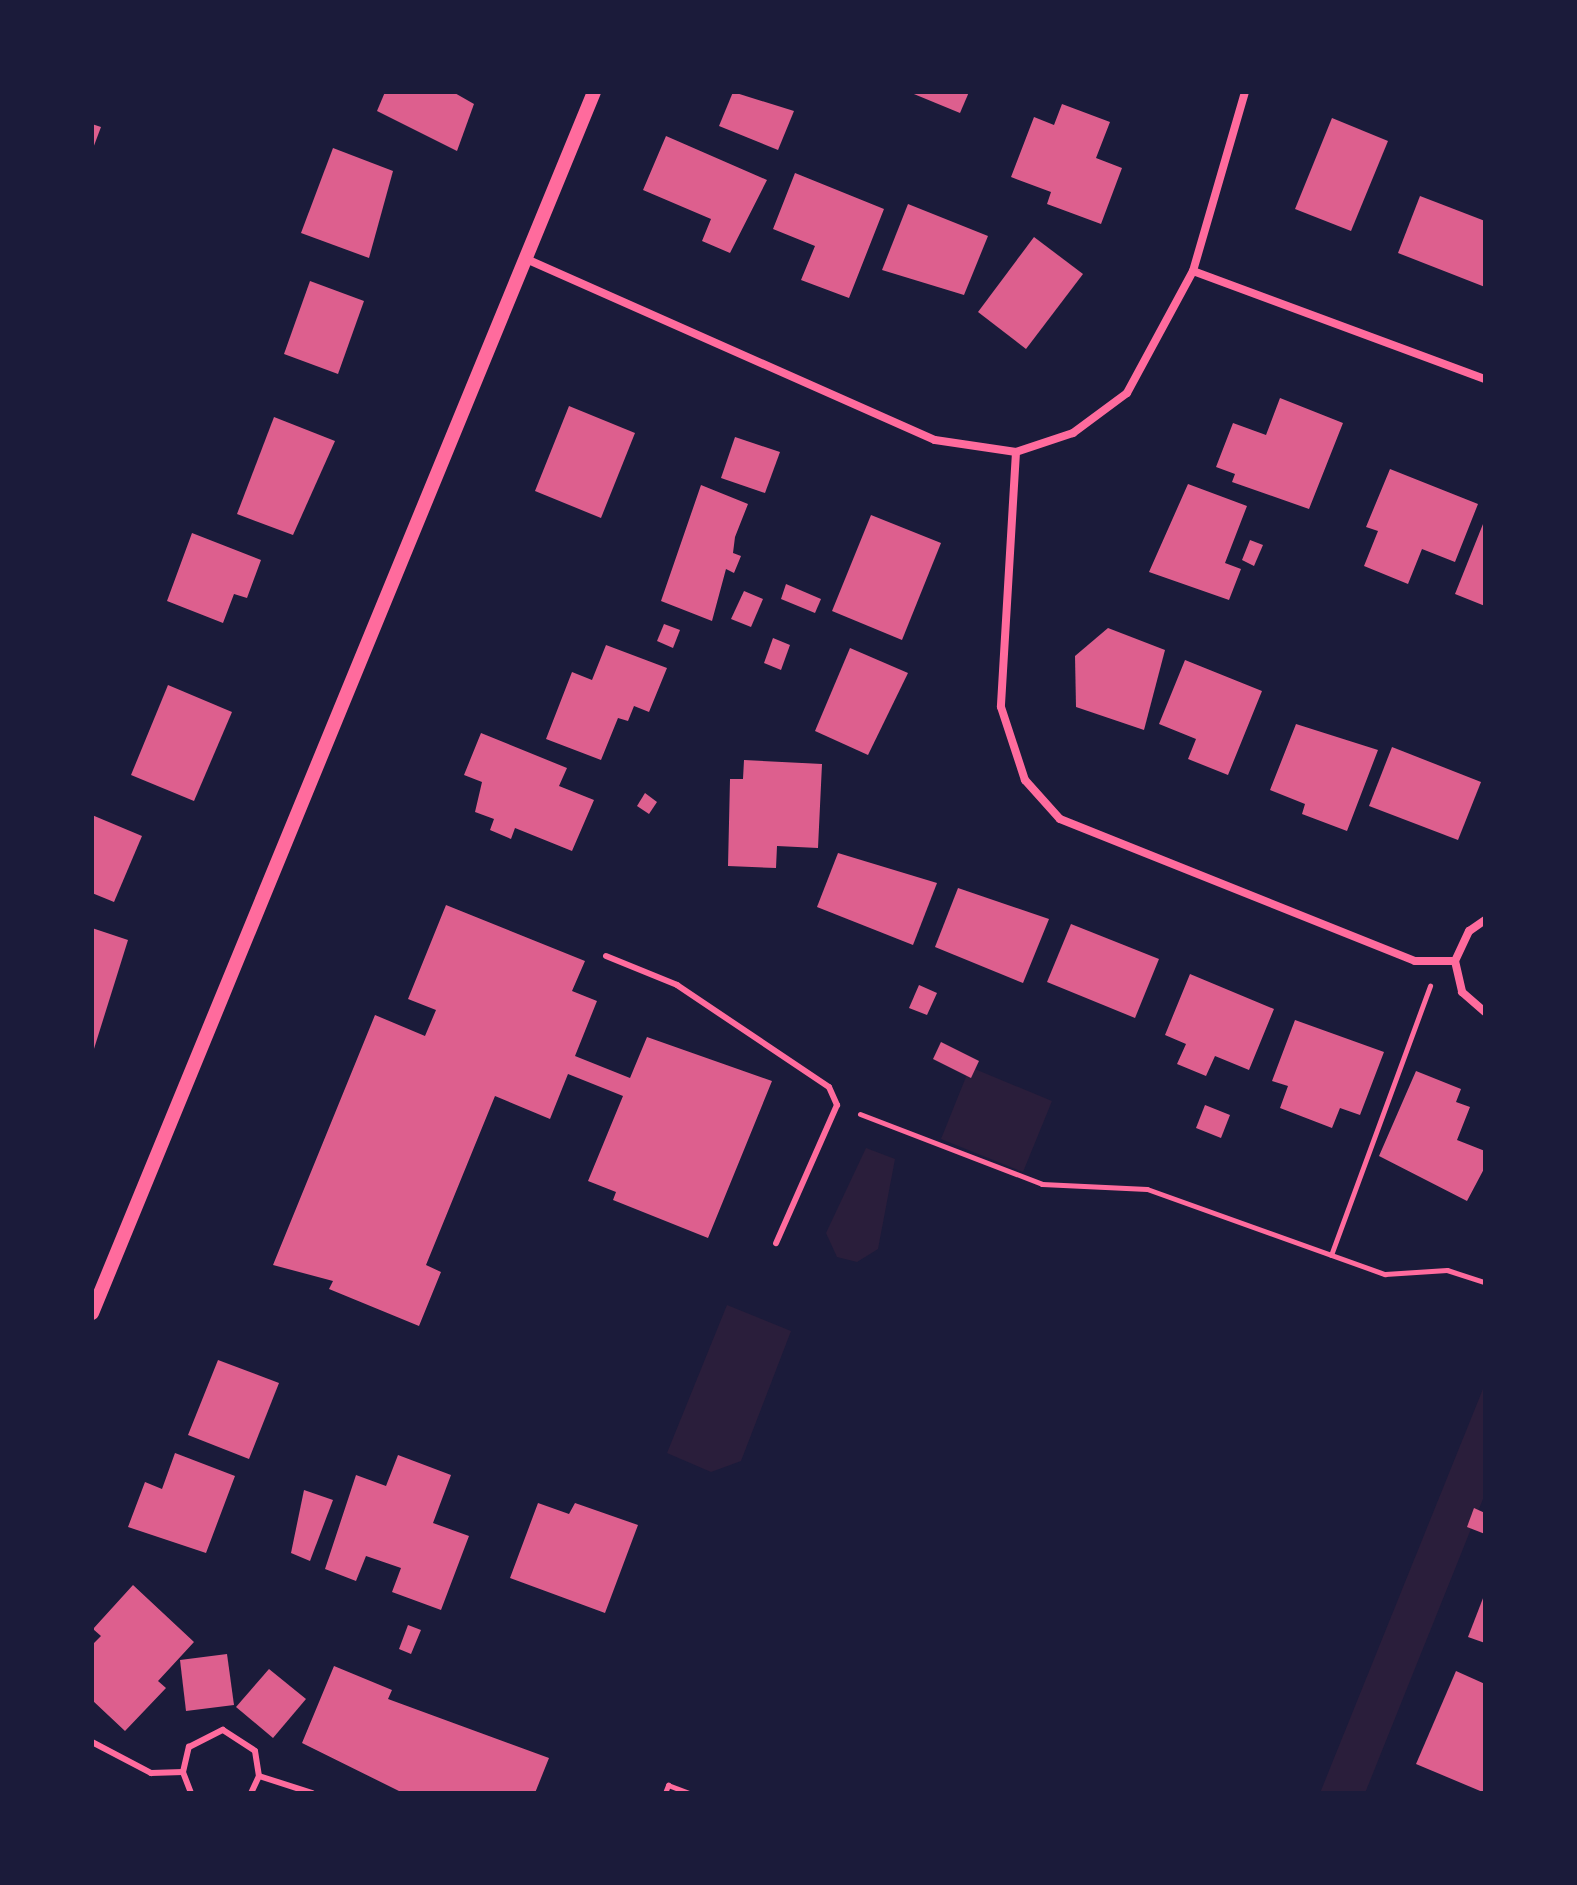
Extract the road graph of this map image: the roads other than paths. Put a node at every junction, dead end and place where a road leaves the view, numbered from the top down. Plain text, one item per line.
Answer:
1 (594, 92) edge
2 (1245, 92) edge
3 (523, 258) junction
4 (1193, 271) junction
5 (1485, 379) edge
6 (1016, 452) junction
7 (1485, 920) edge
8 (606, 956) dead end
9 (1455, 961) junction
10 (1485, 1012) edge
11 (776, 1243) dead end
12 (92, 1313) edge
13 (92, 1742) edge
14 (183, 1772) junction
15 (259, 1776) junction
16 (191, 1793) edge
17 (251, 1793) edge
18 (312, 1793) edge

1 - 3 street
2 - 4 street
3 - 6 street
3 - 12 street
4 - 5 street
4 - 6 street
6 - 9 street
7 - 9 street
8 - 11 lane
9 - 10 street
13 - 14 lane
14 - 15 lane
14 - 16 lane
15 - 17 lane
15 - 18 lane

